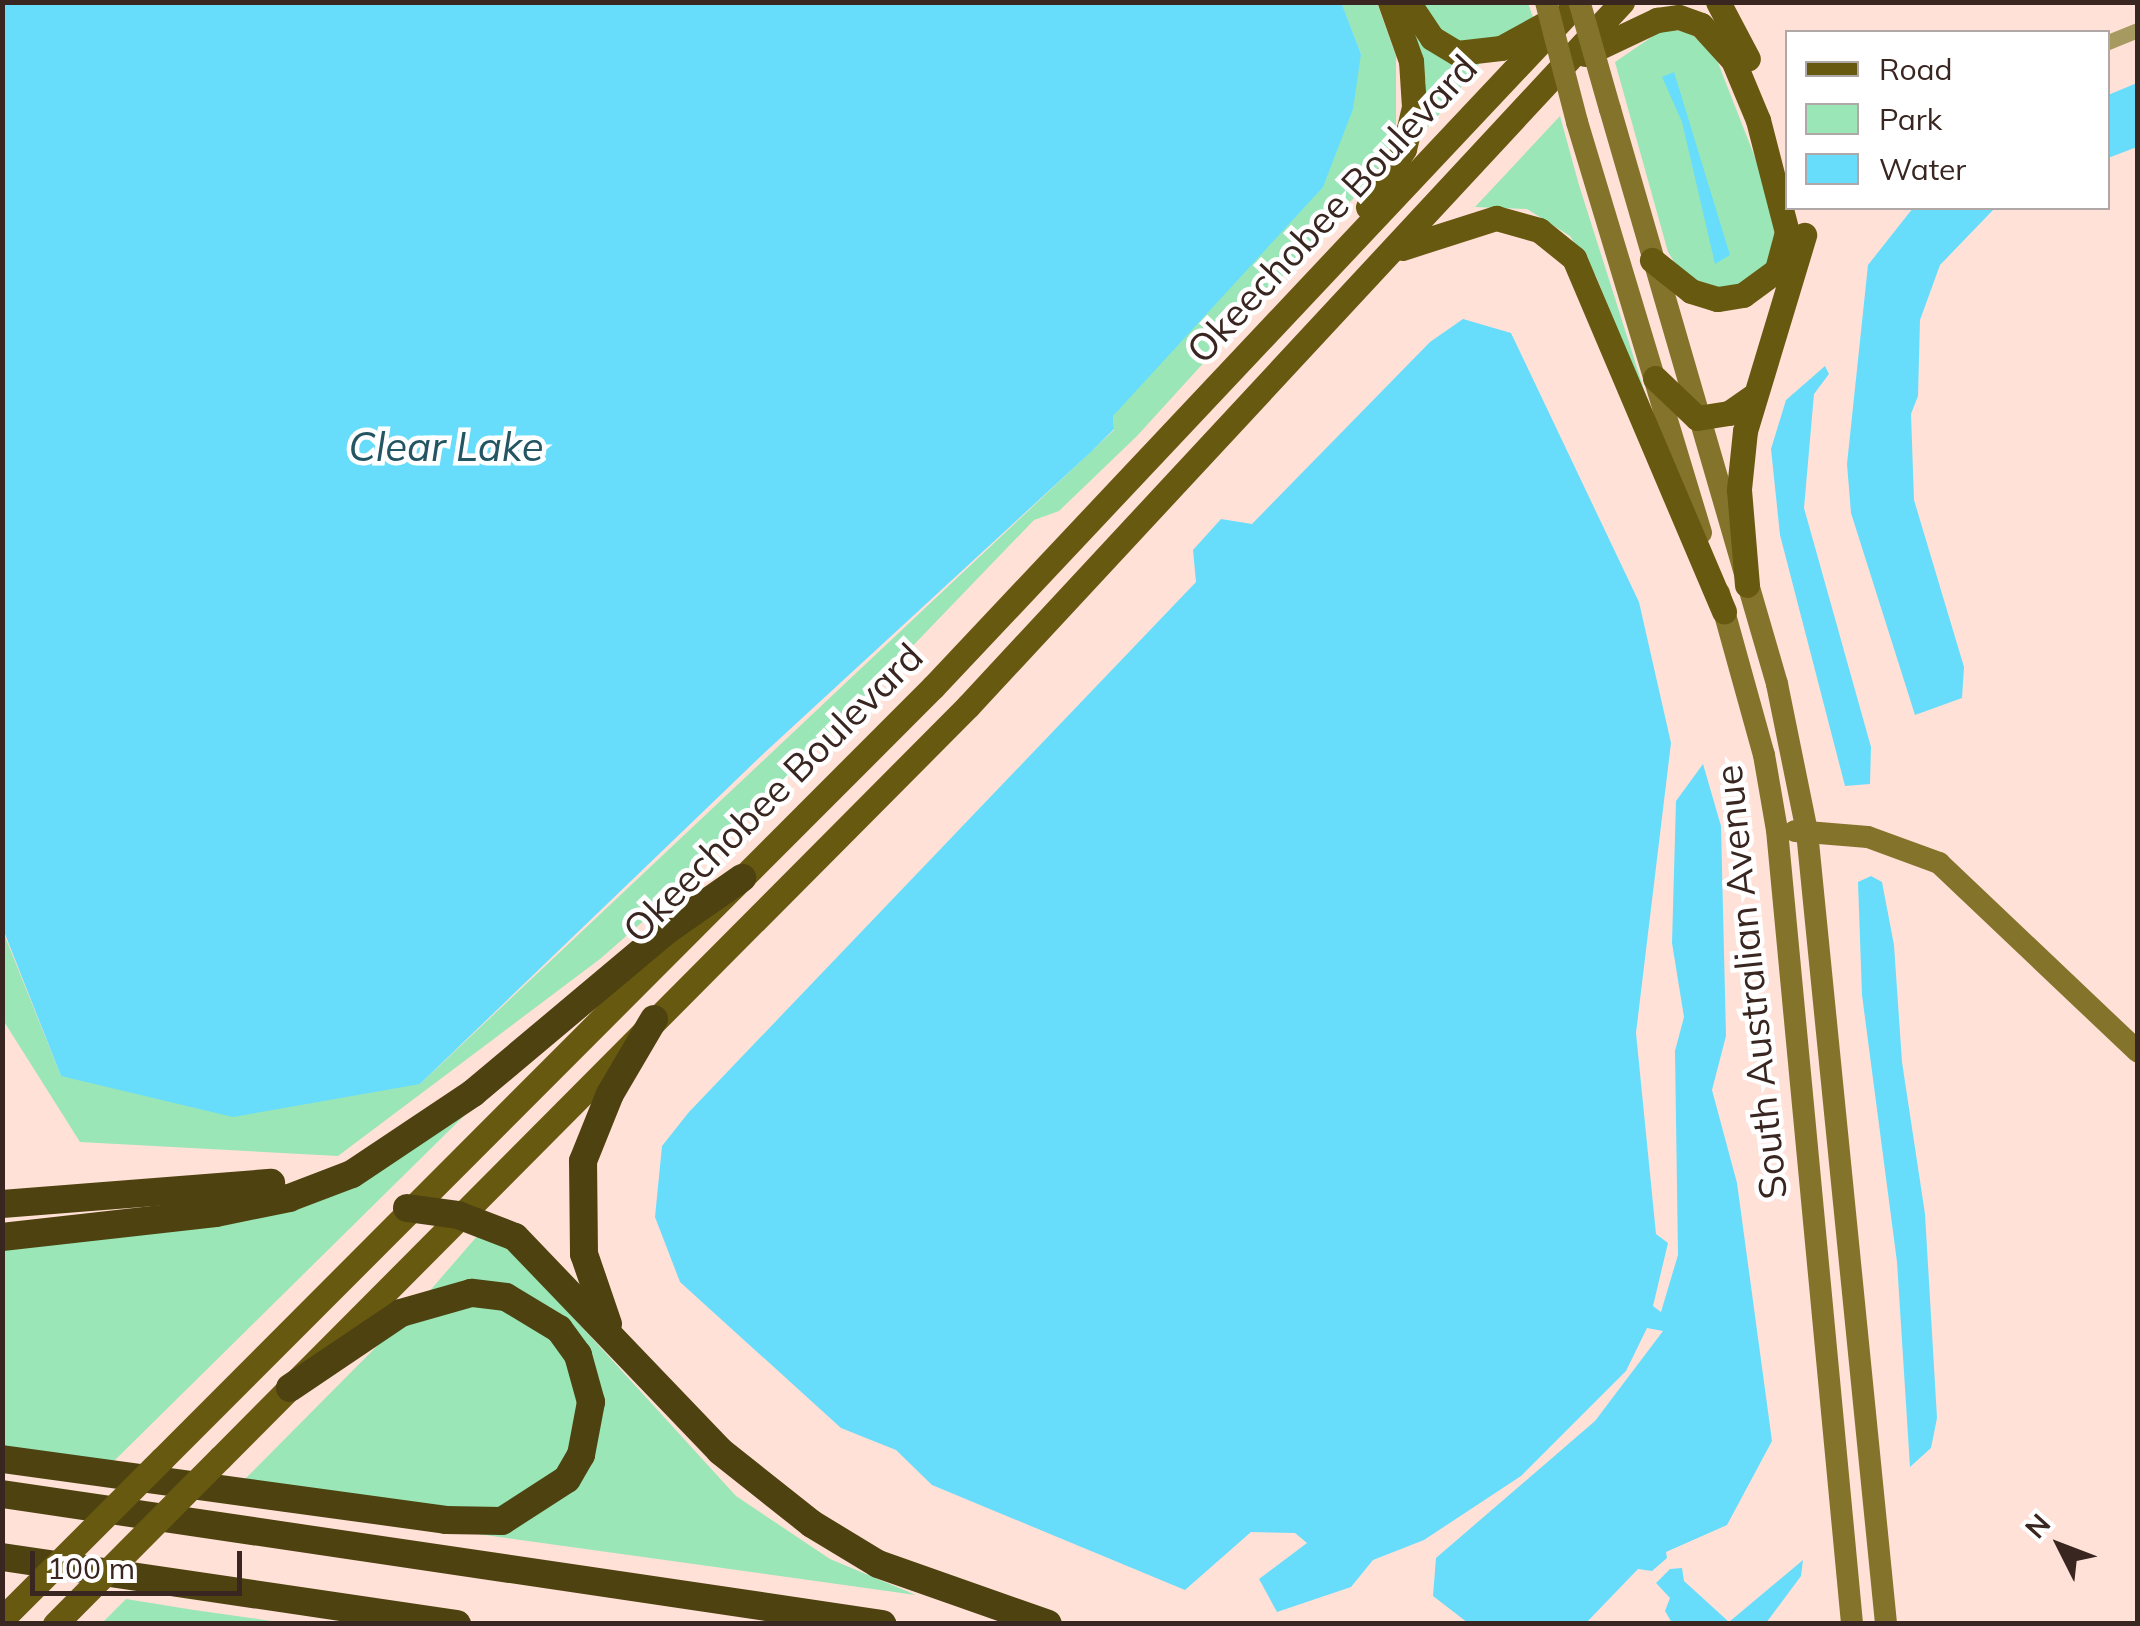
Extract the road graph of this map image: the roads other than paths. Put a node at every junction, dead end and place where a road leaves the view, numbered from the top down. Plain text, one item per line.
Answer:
1 (1390, 2) edge
2 (1408, 2) edge
3 (1546, 2) edge
4 (1622, 2) edge
5 (1718, 2) edge
6 (1577, 4) edge
7 (2138, 30) edge
8 (2110, 41) edge
9 (1568, 64) junction
10 (1785, 148) edge
11 (1800, 210) edge
12 (1398, 249) junction
13 (1652, 260) junction
14 (1316, 281) junction
15 (1655, 378) junction
16 (1752, 397) junction
17 (1697, 418) junction
18 (1747, 585) junction
19 (1724, 611) junction
20 (1776, 830) junction
21 (1806, 832) junction
22 (742, 878) junction
23 (654, 1019) junction
24 (2138, 1052) edge
25 (406, 1141) junction
26 (2, 1204) edge
27 (408, 1208) junction
28 (458, 1215) junction
29 (2, 1236) edge
30 (610, 1330) junction
31 (290, 1388) junction
32 (2, 1458) edge
33 (2, 1494) edge
34 (2, 1557) edge
35 (2, 1619) edge
36 (55, 1624) edge
37 (457, 1624) edge
38 (882, 1624) edge
39 (1048, 1624) edge
40 (1852, 1624) edge
41 (1886, 1624) edge

1 - 14 main road
2 - 6 main road
3 - 15 main road, South Australian Avenue, bridge
4 - 9 main road, Okeechobee Boulevard
5 - 10 main road
6 - 13 main road, South Australian Avenue, bridge
6 - 14 main road, Okeechobee Boulevard
7 - 8 street
9 - 12 main road, Okeechobee Boulevard
9 - 13 main road
11 - 16 main road
12 - 19 main road
12 - 23 main road, Okeechobee Boulevard
13 - 17 main road, South Australian Avenue
14 - 22 main road, Okeechobee Boulevard
15 - 17 main road
15 - 19 main road, South Australian Avenue
16 - 17 main road
16 - 18 main road
17 - 18 main road, South Australian Avenue
18 - 21 main road, South Australian Avenue
19 - 20 main road, South Australian Avenue
20 - 21 main road
20 - 40 main road, South Australian Avenue
21 - 24 main road
21 - 41 main road, South Australian Avenue
22 - 25 highway
22 - 27 main road, Okeechobee Boulevard
23 - 28 main road, Okeechobee Boulevard
23 - 30 highway
25 - 26 highway
25 - 29 highway
27 - 28 highway
27 - 35 main road, Okeechobee Boulevard, bridge
28 - 30 highway
28 - 31 main road, Okeechobee Boulevard
30 - 39 highway
31 - 32 highway
31 - 36 main road, Okeechobee Boulevard, bridge
33 - 38 highway
34 - 37 highway

